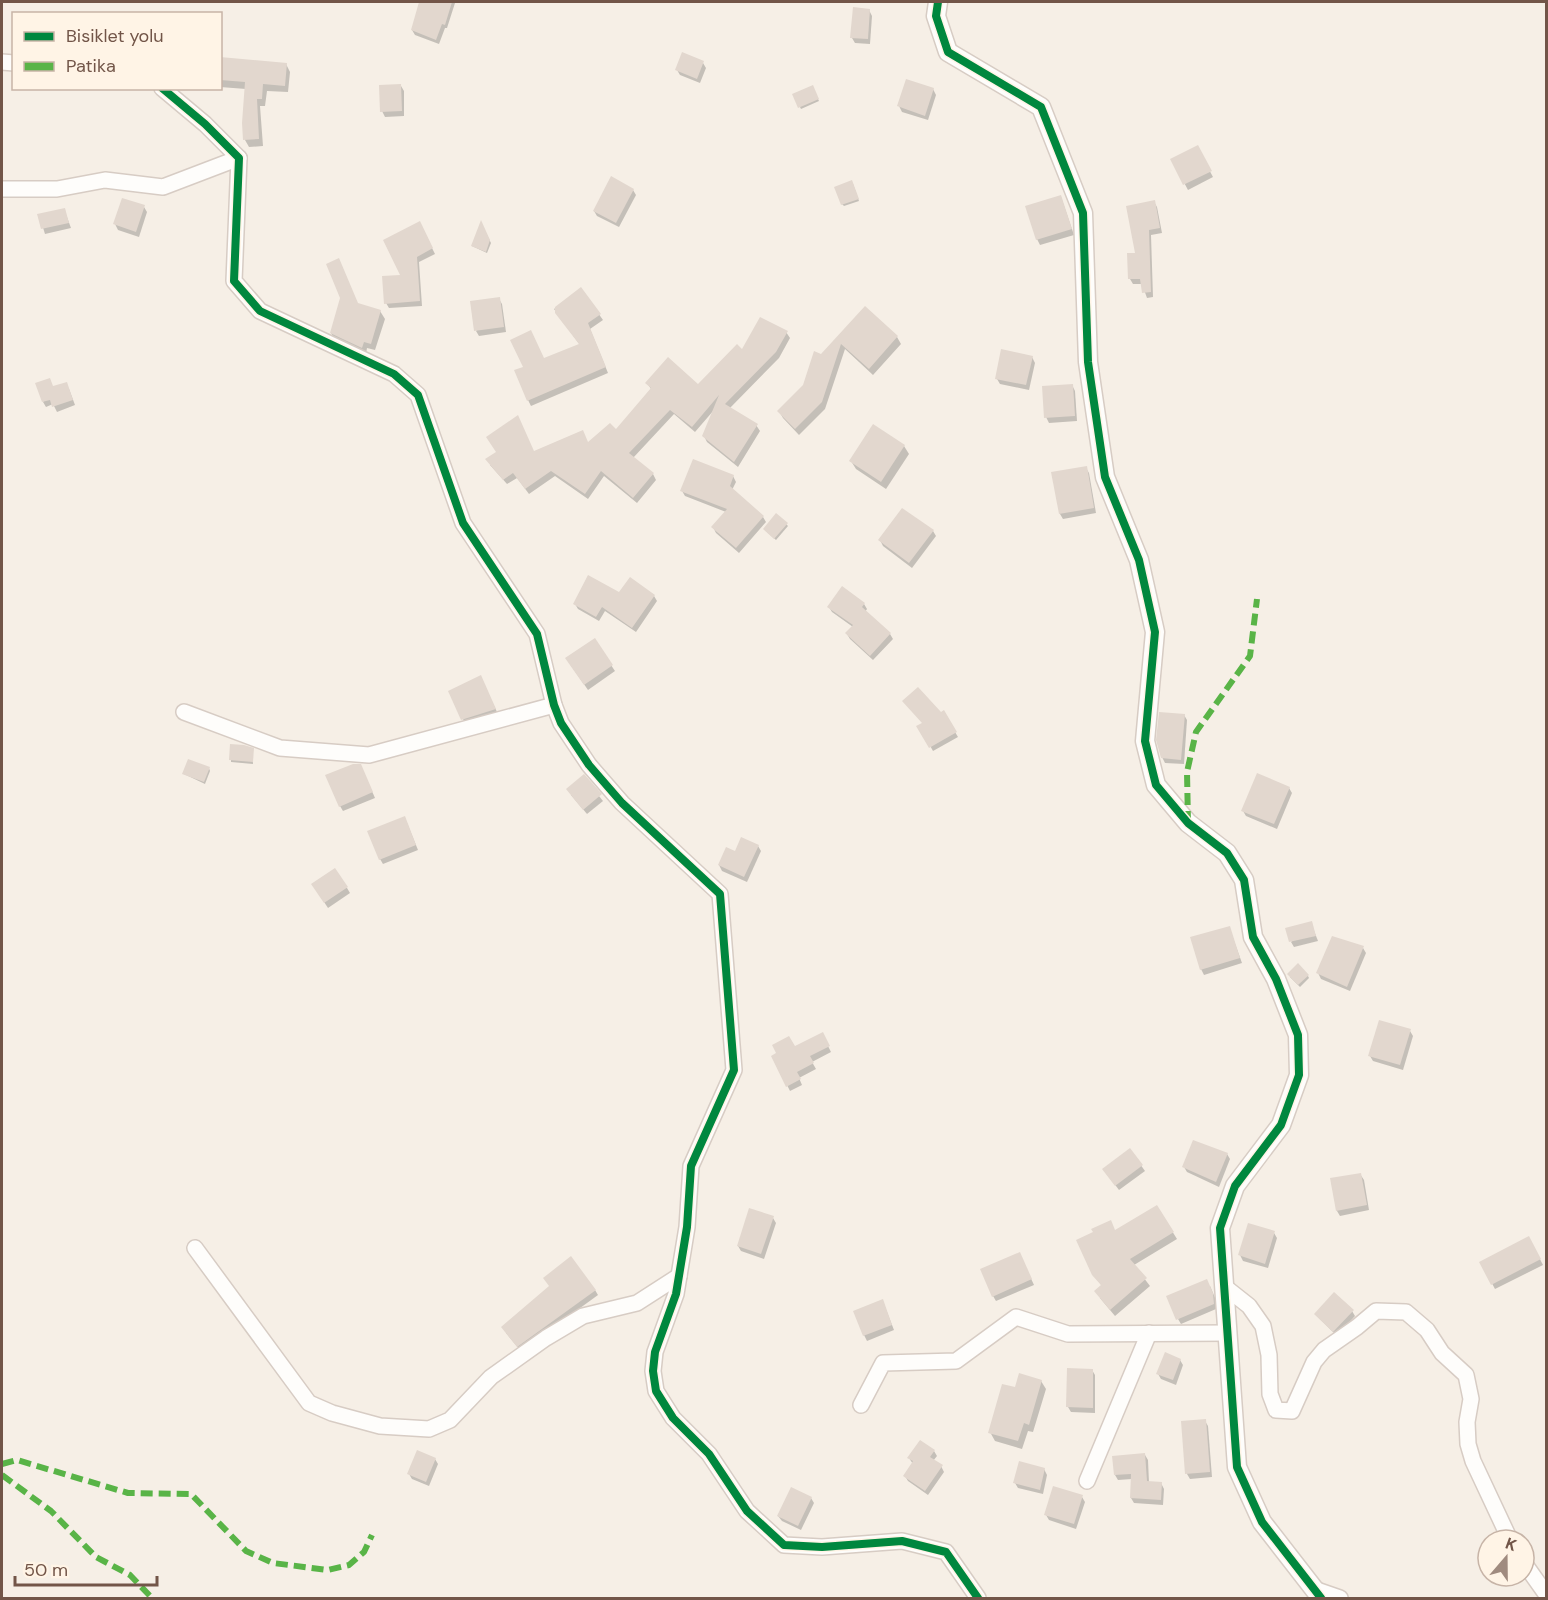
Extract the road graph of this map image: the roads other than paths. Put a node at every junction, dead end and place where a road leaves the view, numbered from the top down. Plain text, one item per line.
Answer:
1 (938, 2) edge
2 (164, 90) edge
3 (239, 158) junction
4 (2, 189) edge
5 (554, 705) junction
6 (184, 712) dead end
7 (195, 1248) dead end
8 (679, 1276) junction
9 (1225, 1287) junction
10 (1149, 1333) junction
11 (1228, 1333) junction
12 (861, 1405) dead end
13 (1087, 1481) dead end
14 (1505, 1528) edge
15 (1536, 1580) edge
16 (1317, 1594) edge
17 (1546, 1594) edge
18 (978, 1599) edge
19 (1340, 1599) edge

1 - 9 street
2 - 3 street
3 - 4 street
3 - 5 street
5 - 6 street
5 - 8 street
7 - 8 street
8 - 18 street
9 - 11 street
9 - 14 street
10 - 11 street
10 - 12 street
10 - 13 street
11 - 16 street
15 - 17 street
16 - 19 street

